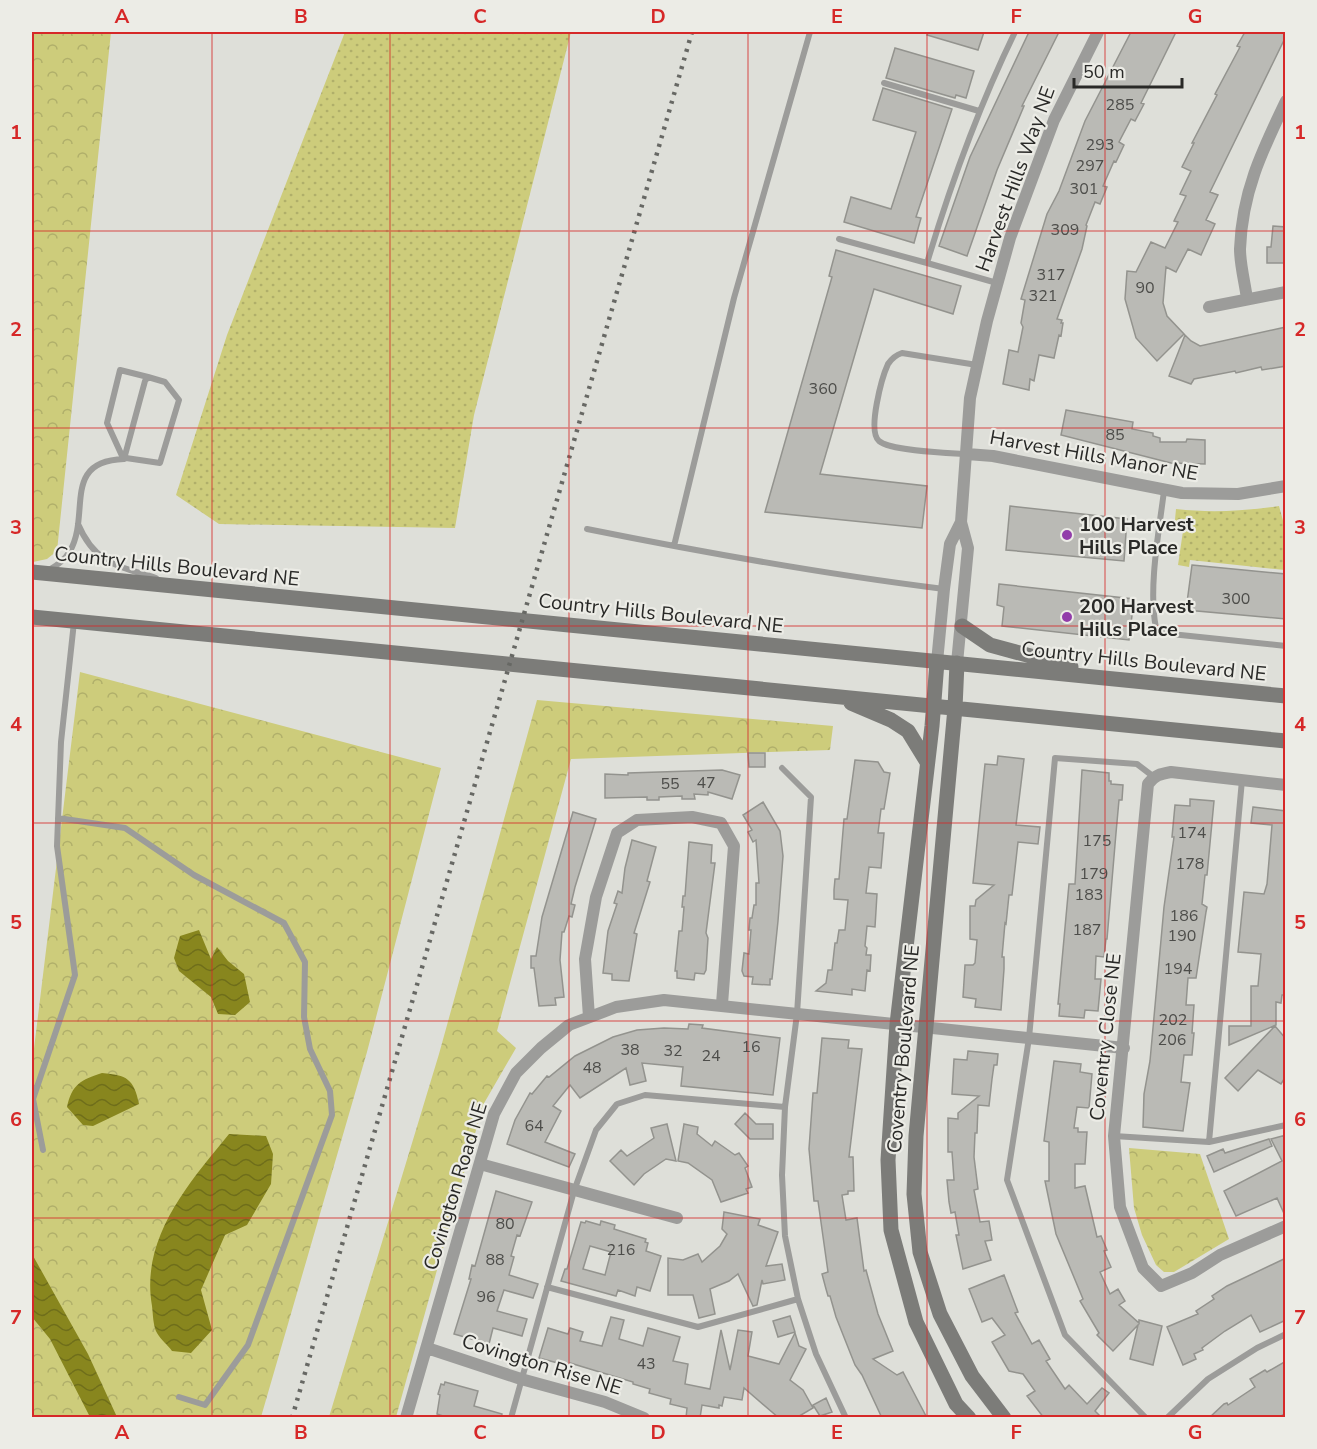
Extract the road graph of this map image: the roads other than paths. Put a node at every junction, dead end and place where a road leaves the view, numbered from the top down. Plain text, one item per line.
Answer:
1 (810, 32) edge
2 (1015, 32) edge
3 (1098, 32) edge
4 (884, 83) dead end
5 (1286, 101) edge
6 (979, 111) junction
7 (839, 239) dead end
8 (927, 262) junction
9 (997, 283) junction
10 (1286, 292) edge
11 (1247, 299) junction
12 (1209, 307) dead end
13 (977, 365) junction
14 (148, 377) junction
15 (967, 454) junction
16 (124, 459) junction
17 (1286, 486) edge
18 (1164, 490) junction
19 (961, 522) junction
20 (78, 523) junction
21 (587, 529) dead end
22 (674, 546) junction
23 (38, 573) edge
24 (193, 589) junction
25 (944, 589) junction
26 (32, 617) edge
27 (74, 622) junction
28 (962, 626) junction
29 (1286, 646) edge
30 (937, 662) junction
31 (957, 663) junction
32 (1121, 680) junction
33 (1286, 696) edge
34 (837, 697) junction
35 (934, 706) junction
36 (955, 708) junction
37 (1286, 741) edge
38 (927, 762) junction
39 (782, 768) dead end
40 (1154, 777) junction
41 (1242, 780) junction
42 (1286, 785) edge
43 (58, 818) junction
44 (722, 1004) junction
45 (797, 1014) junction
46 (589, 1017) junction
47 (897, 1024) junction
48 (925, 1028) junction
49 (1029, 1038) junction
50 (1124, 1048) junction
51 (784, 1107) junction
52 (1286, 1125) edge
53 (1114, 1136) junction
54 (1209, 1142) junction
55 (43, 1150) dead end
56 (480, 1164) junction
57 (574, 1191) junction
58 (677, 1218) dead end
59 (1286, 1226) edge
60 (547, 1287) junction
61 (798, 1299) junction
62 (1286, 1334) edge
63 (427, 1348) junction
64 (521, 1379) junction
65 (179, 1397) dead end
66 (406, 1418) edge
67 (511, 1418) edge
68 (644, 1418) edge
69 (846, 1418) edge
70 (969, 1418) edge
71 (1004, 1418) edge
72 (1146, 1418) edge
73 (1167, 1418) edge

1 - 22 lane
2 - 6 lane
3 - 9 street, Harvest Hills Way NE
4 - 6 lane
5 - 11 street
6 - 8 lane
7 - 8 lane
8 - 9 lane
9 - 13 street, Harvest Hills Way NE
10 - 11 street
11 - 12 street
13 - 15 street, Harvest Hills Way NE
13 - 15 lane
14 - 16 lane
14 - 16 lane
14 - 16 lane
15 - 18 street, Harvest Hills Manor NE
15 - 19 street, Harvest Hills Way NE
16 - 20 lane
17 - 18 street, Harvest Hills Manor NE
18 - 29 lane
19 - 25 street, Harvest Hills Way NE
19 - 28 street, Harvest Hills Way NE
20 - 23 lane
20 - 24 lane
21 - 22 lane
22 - 25 lane
23 - 24 main road, Country Hills Boulevard NE
24 - 30 main road, Country Hills Boulevard NE
25 - 30 street, Harvest Hills Way NE
26 - 27 main road
27 - 34 main road
27 - 43 lane
28 - 31 street, Harvest Hills Way NE
28 - 32 main road
30 - 31 main road, Country Hills Boulevard NE
30 - 35 main road, Coventry Boulevard NE
31 - 32 main road, Country Hills Boulevard NE
31 - 36 main road, Coventry Boulevard NE
32 - 33 main road, Country Hills Boulevard NE
34 - 35 main road
34 - 38 main road
35 - 36 main road
35 - 38 main road, Coventry Boulevard NE
36 - 37 main road
36 - 48 main road, Coventry Boulevard NE
38 - 47 main road, Coventry Boulevard NE
39 - 45 lane
40 - 41 street
40 - 49 lane
40 - 50 street, Coventry Close NE
41 - 42 street
41 - 54 lane
43 - 55 lane
43 - 65 lane
44 - 45 street, Covington Road NE
44 - 46 street, Covington Road NE
44 - 46 street
45 - 47 street, Covington Road NE
45 - 51 lane
46 - 56 street, Covington Road NE
47 - 48 street, Covington Road NE
47 - 70 main road, Coventry Boulevard NE
48 - 49 street, Covington Road NE
48 - 71 main road, Coventry Boulevard NE
49 - 50 street, Covington Road NE
49 - 72 lane
50 - 53 street, Coventry Close NE
51 - 57 lane
51 - 61 lane
52 - 54 lane
53 - 54 lane
53 - 59 street, Coventry Close NE
56 - 57 street
56 - 63 street, Covington Road NE
57 - 58 street
57 - 60 lane
60 - 61 lane
60 - 64 lane
61 - 69 lane
62 - 73 lane
63 - 64 street, Covington Rise NE
63 - 66 street, Covington Road NE
64 - 67 lane
64 - 68 street, Covington Rise NE

